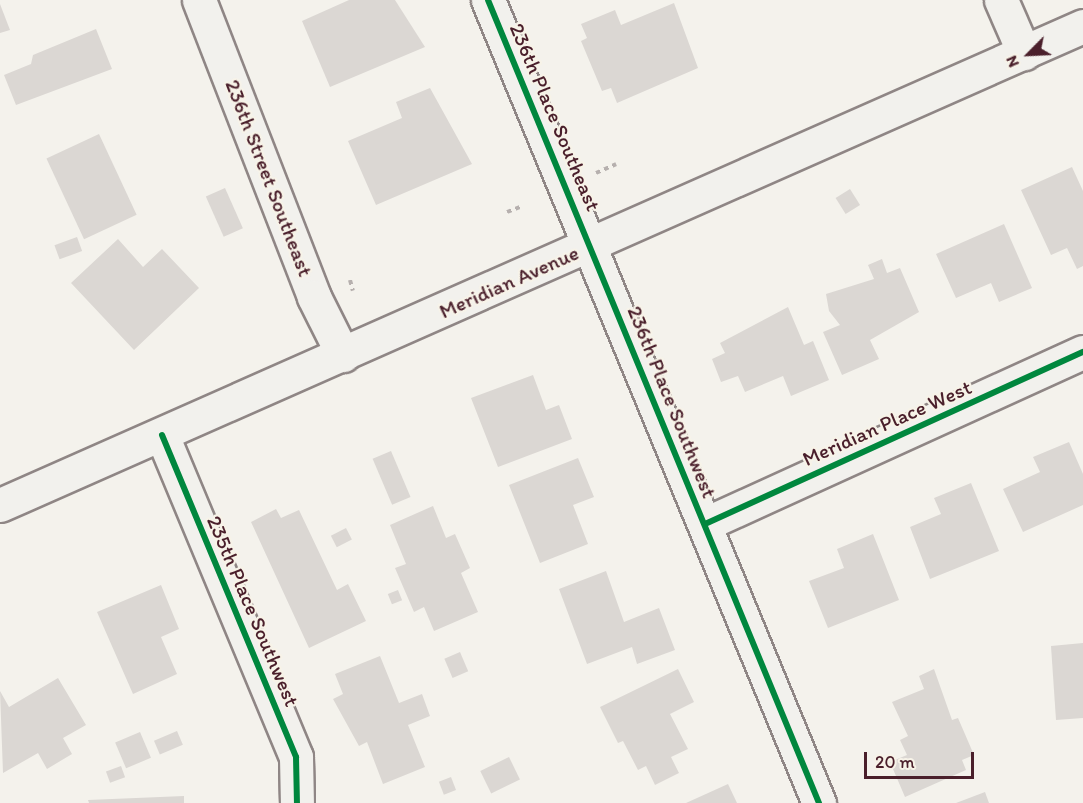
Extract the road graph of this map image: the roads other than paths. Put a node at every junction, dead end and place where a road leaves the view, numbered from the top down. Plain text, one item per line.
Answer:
1 (199, 0) edge
2 (488, 0) edge
3 (1001, 0) edge
4 (1083, 26) edge
5 (1024, 53) junction
6 (591, 246) junction
7 (1083, 352) edge
8 (343, 355) junction
9 (162, 435) junction
10 (0, 505) edge
11 (705, 524) junction
12 (297, 803) edge
13 (819, 803) edge

1 - 8 street, 236th Street Southeast
2 - 6 street, 236th Place Southeast
3 - 5 street
4 - 5 street, Meridian Avenue
5 - 6 street, Meridian Avenue
6 - 8 street, Meridian Avenue
6 - 11 street, 236th Place Southwest
7 - 11 street, Meridian Place West
8 - 9 street, Meridian Avenue
9 - 10 street, Meridian Avenue
9 - 12 street, 235th Place Southwest
11 - 13 street, 236th Place Southwest

